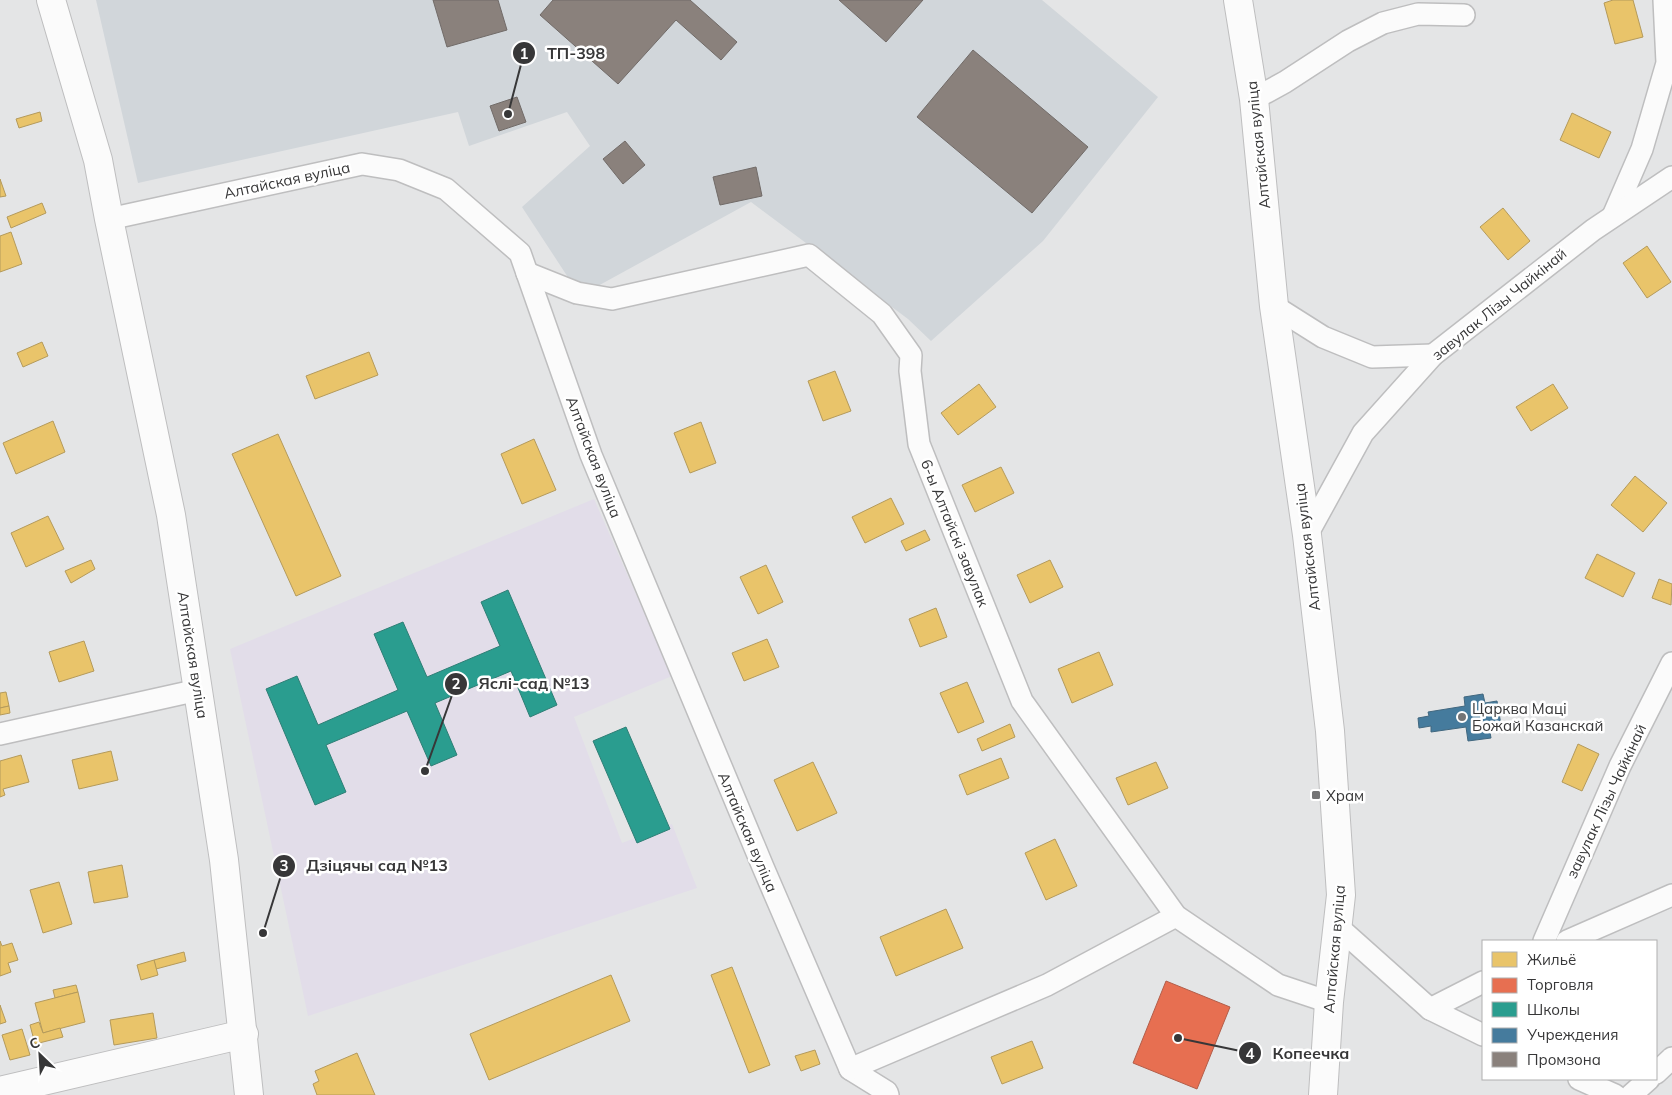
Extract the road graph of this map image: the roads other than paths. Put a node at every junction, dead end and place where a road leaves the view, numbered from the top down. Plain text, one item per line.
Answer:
1 (51, 0) edge
2 (1238, 0) edge
3 (1664, 0) edge
4 (1464, 15) dead end
5 (1254, 99) junction
6 (1672, 177) edge
7 (1613, 216) junction
8 (109, 219) junction
9 (527, 273) junction
10 (1274, 306) junction
11 (1433, 355) junction
12 (1307, 535) junction
13 (1672, 663) edge
14 (198, 690) junction
15 (0, 734) edge
16 (1672, 895) edge
17 (1176, 916) junction
18 (1337, 926) junction
19 (1544, 940) edge
20 (1569, 940) edge
21 (1482, 982) edge
22 (1329, 1002) junction
23 (1430, 1008) junction
24 (244, 1034) junction
25 (1482, 1034) edge
26 (1672, 1058) edge
27 (850, 1069) junction
28 (1657, 1072) edge
29 (1581, 1080) edge
30 (1648, 1080) edge
31 (0, 1091) edge
32 (885, 1094) edge
33 (249, 1095) edge
34 (1323, 1095) edge
35 (1616, 1095) edge
36 (1631, 1095) edge

1 - 8 main road, Алтайская вуліца
2 - 5 main road, Алтайская вуліца
3 - 7 street
4 - 5 street
5 - 10 main road, Алтайская вуліца
6 - 7 street, завулак Лізы Чайкінай
7 - 11 street, завулак Лізы Чайкінай
8 - 9 street, Алтайская вуліца
8 - 14 main road, Алтайская вуліца
9 - 17 street, 6-ы Алтайскі завулак
9 - 27 street, Алтайская вуліца
10 - 11 street
10 - 12 main road, Алтайская вуліца
11 - 12 street, завулак Лізы Чайкінай
12 - 18 main road, Алтайская вуліца
13 - 19 street, завулак Лізы Чайкінай
14 - 15 street
14 - 24 main road, Алтайская вуліца
16 - 20 street
17 - 22 street, 6-ы Алтайскі завулак
17 - 27 street
18 - 22 main road, Алтайская вуліца
18 - 23 street
21 - 23 street
22 - 34 main road, Алтайская вуліца
23 - 25 street
24 - 31 main road
24 - 33 main road, Алтайская вуліца
26 - 28 street
27 - 32 street
29 - 35 street
30 - 36 street

